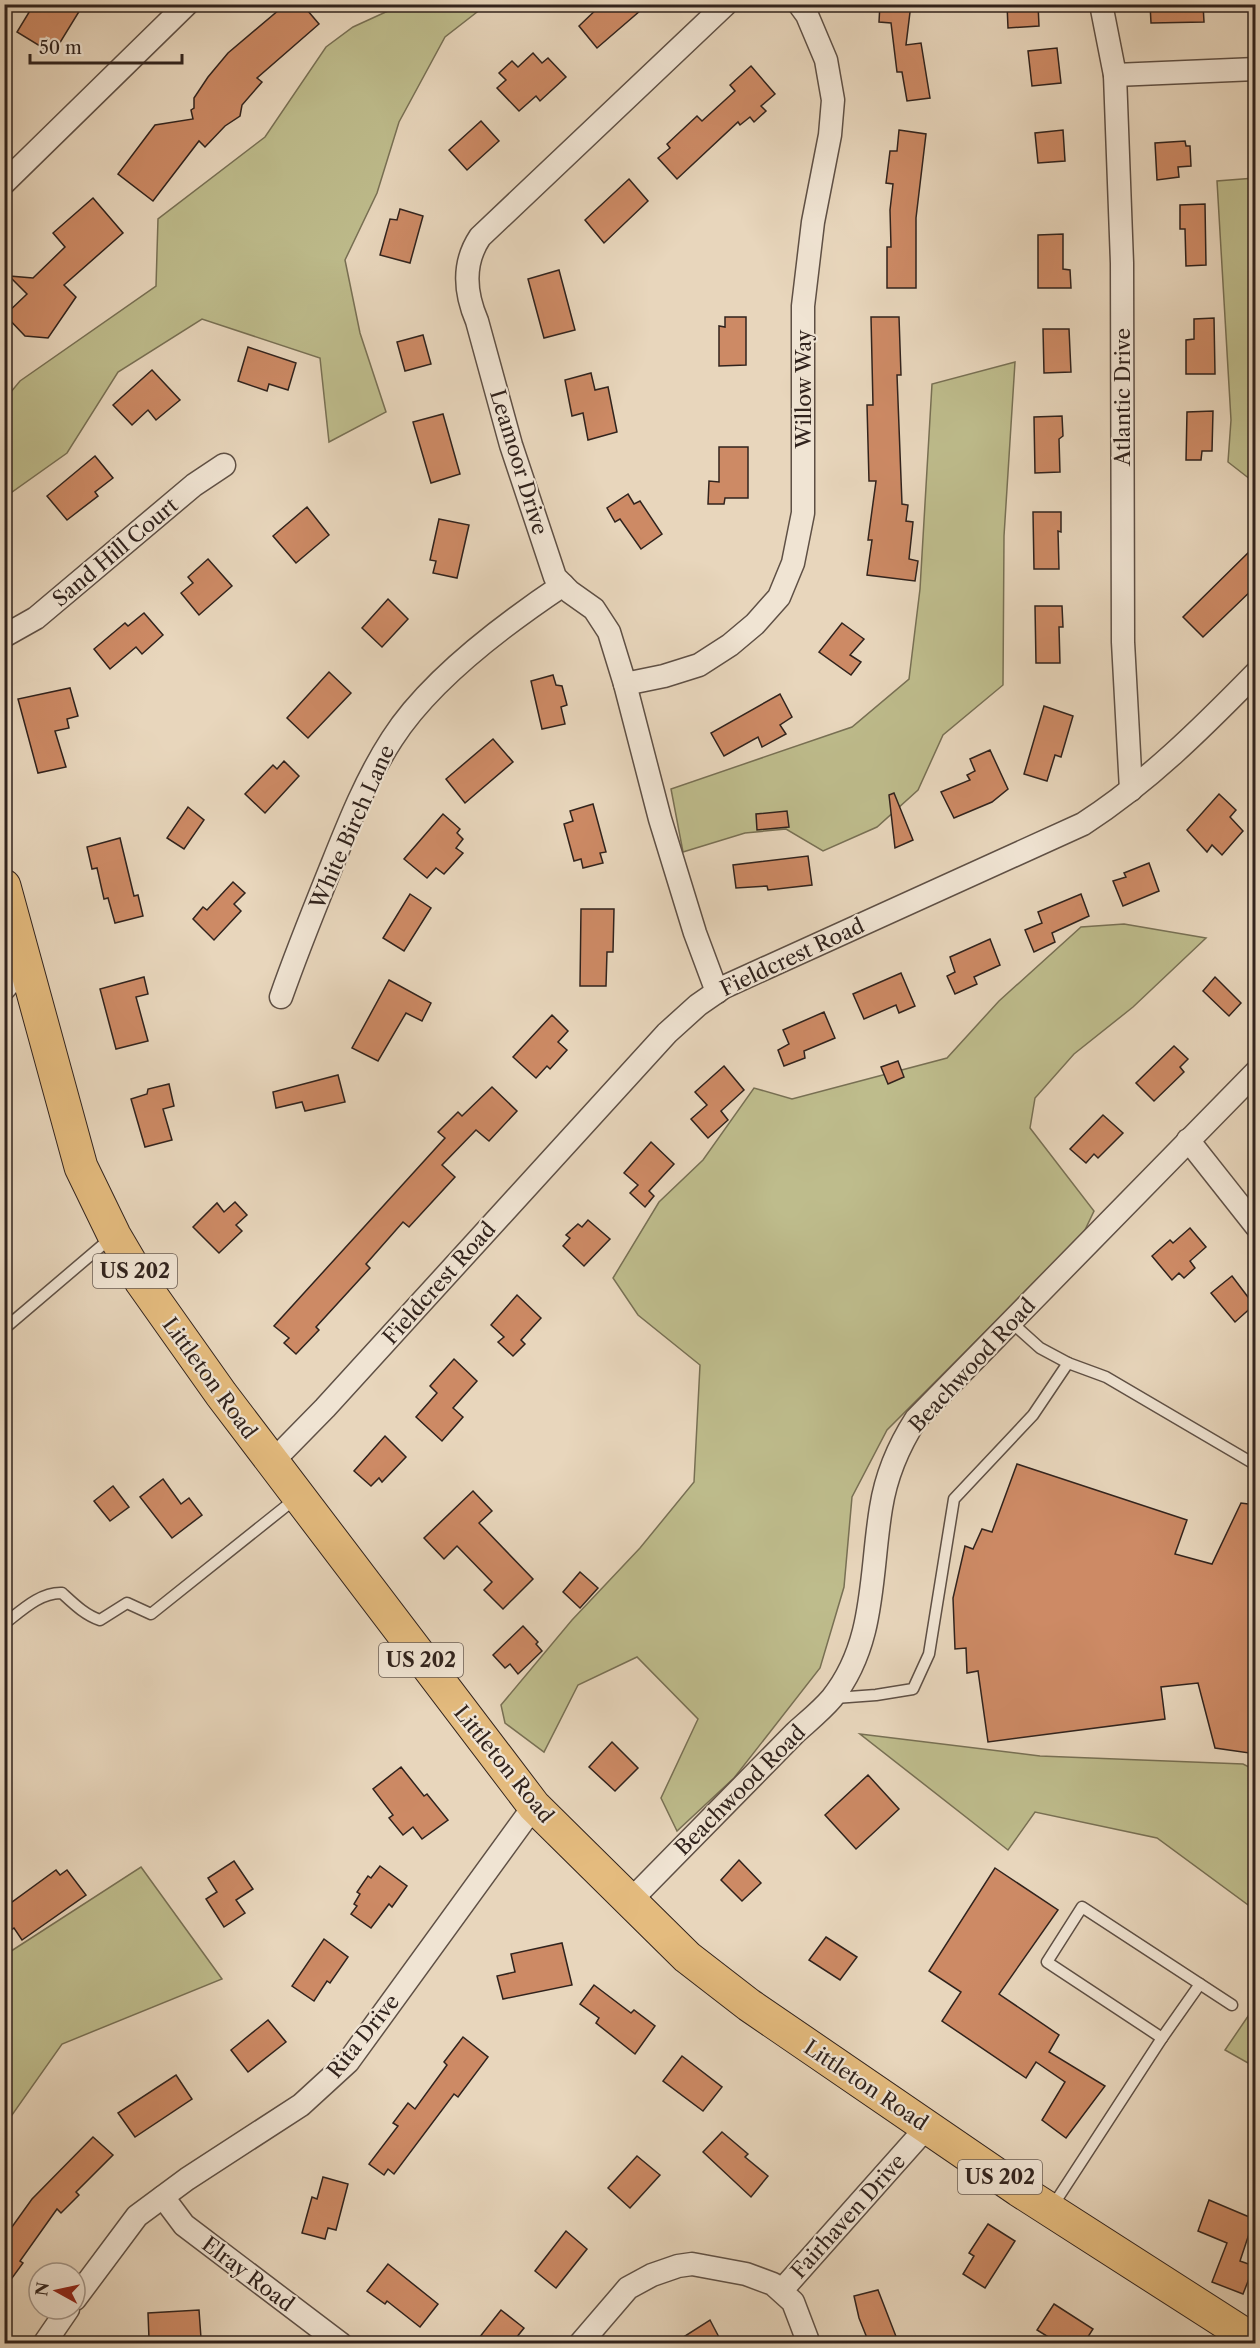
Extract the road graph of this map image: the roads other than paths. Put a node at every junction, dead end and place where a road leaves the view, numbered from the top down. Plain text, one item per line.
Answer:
1 (187, 4) edge
2 (726, 4) edge
3 (799, 4) edge
4 (1101, 4) edge
5 (1256, 69) edge
6 (1115, 75) junction
7 (4, 183) edge
8 (224, 465) dead end
9 (563, 585) junction
10 (4, 636) edge
11 (1256, 673) edge
12 (625, 684) junction
13 (1131, 790) junction
14 (4, 886) edge
15 (26, 964) junction
16 (4, 989) edge
17 (717, 992) junction
18 (280, 997) dead end
19 (1256, 1072) edge
20 (1188, 1140) junction
21 (1256, 1226) edge
22 (114, 1235) junction
23 (1011, 1322) junction
24 (4, 1329) edge
25 (1068, 1363) junction
26 (272, 1462) junction
27 (1256, 1465) edge
28 (298, 1497) junction
29 (4, 1624) edge
30 (831, 1698) junction
31 (534, 1806) junction
32 (630, 1900) junction
33 (1200, 1984) junction
34 (1232, 2005) dead end
35 (1162, 2038) junction
36 (927, 2127) junction
37 (163, 2197) junction
38 (1050, 2210) junction
39 (87, 2283) edge
40 (782, 2290) junction
41 (60, 2321) edge
42 (1256, 2342) edge
43 (44, 2343) edge
44 (341, 2343) edge
45 (580, 2343) edge
46 (808, 2343) edge

1 - 7 street
2 - 9 street, Leamoor Drive
3 - 12 street, Willow Way
4 - 6 street, Atlantic Drive
5 - 6 street
6 - 13 street, Atlantic Drive
8 - 10 street, Sand Hill Court
9 - 12 street, Leamoor Drive
9 - 18 street, White Birch Lane
11 - 13 street, Fieldcrest Road
12 - 17 street, Leamoor Drive
13 - 17 street, Fieldcrest Road
14 - 15 main road, Littleton Road / US 202
15 - 16 street
15 - 22 main road, Littleton Road / US 202
17 - 26 street, Fieldcrest Road
19 - 20 street, Beachwood Road
20 - 21 street
20 - 23 street, Beachwood Road
22 - 24 lane
22 - 26 main road, Littleton Road / US 202
23 - 25 lane
23 - 30 street, Beachwood Road
25 - 27 lane
25 - 30 lane
26 - 28 main road, Littleton Road / US 202
28 - 29 lane
28 - 31 main road, Littleton Road / US 202
30 - 32 street, Beachwood Road
31 - 32 main road, Littleton Road / US 202
31 - 37 street, Rita Drive
32 - 36 main road, Littleton Road / US 202
33 - 34 lane
33 - 35 lane
33 - 35 lane
35 - 38 lane
36 - 38 main road, Littleton Road / US 202
36 - 40 street, Fairhaven Drive
37 - 39 street, Rita Drive
37 - 44 street, Elray Road
38 - 42 main road, Littleton Road / US 202
40 - 45 street, Fairhaven Drive
40 - 46 street
41 - 43 street

